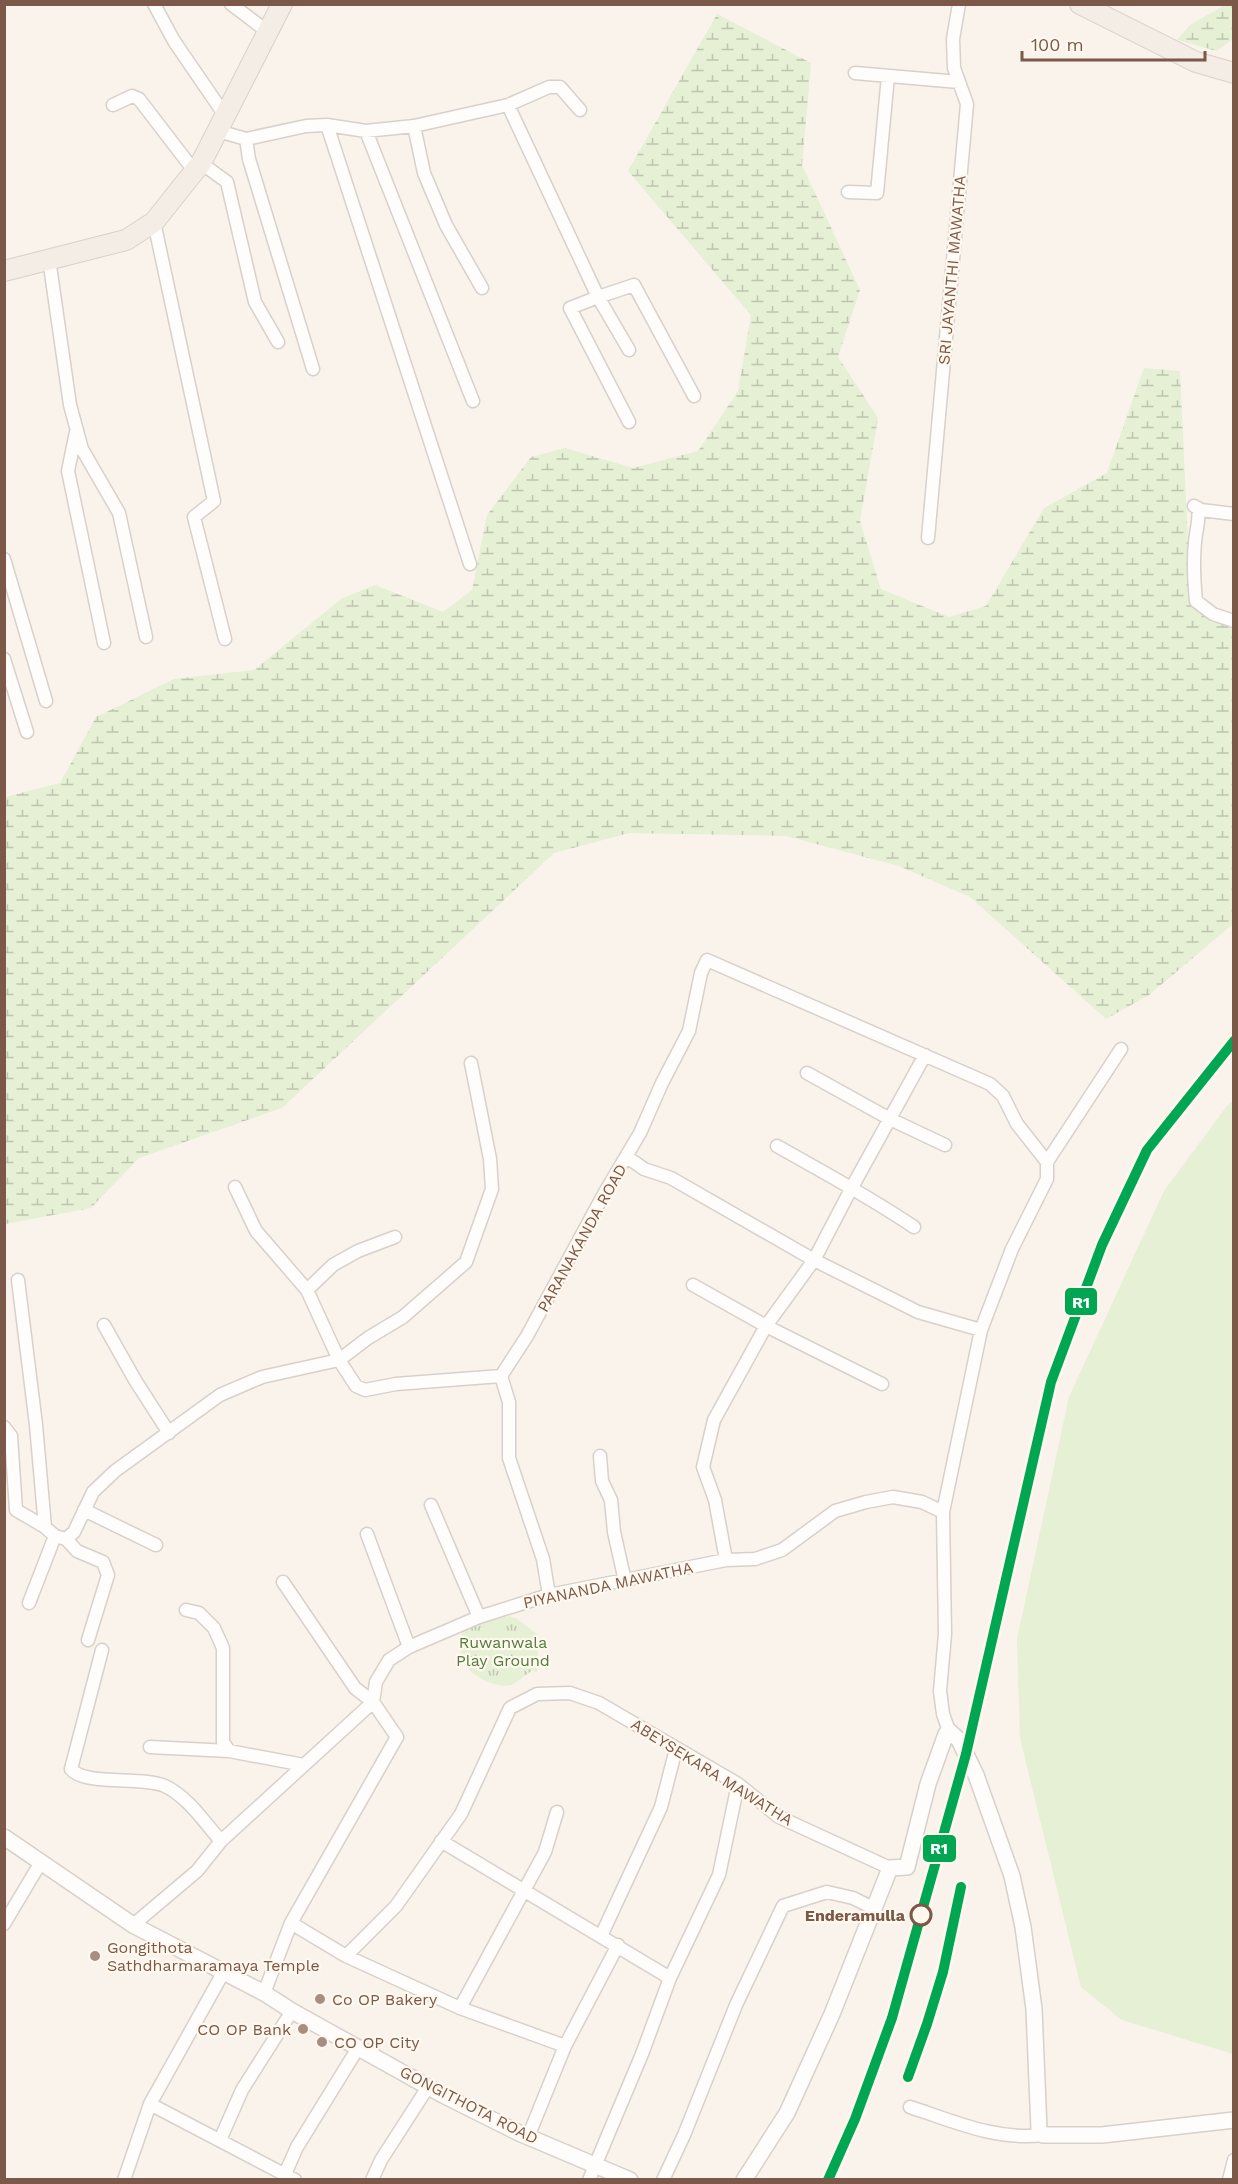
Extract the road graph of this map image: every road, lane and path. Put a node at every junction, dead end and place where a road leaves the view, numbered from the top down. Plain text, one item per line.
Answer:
1 (153, 4) edge
2 (231, 4) edge
3 (282, 4) edge
4 (959, 4) edge
5 (1080, 4) edge
6 (1112, 12) edge
7 (268, 32) junction
8 (855, 73) dead end
9 (1233, 73) edge
10 (888, 76) junction
11 (959, 82) junction
12 (113, 105) dead end
13 (508, 105) junction
14 (580, 110) dead end
15 (222, 124) junction
16 (327, 125) junction
17 (414, 126) junction
18 (366, 131) junction
19 (246, 140) junction
20 (198, 167) junction
21 (848, 192) dead end
22 (154, 222) junction
23 (49, 260) junction
24 (4, 271) edge
25 (482, 288) dead end
26 (597, 297) junction
27 (278, 342) dead end
28 (629, 350) dead end
29 (313, 369) dead end
30 (694, 396) dead end
31 (473, 401) dead end
32 (629, 422) dead end
33 (77, 430) junction
34 (1233, 514) edge
35 (928, 538) dead end
36 (4, 559) edge
37 (470, 564) dead end
38 (1233, 621) edge
39 (146, 637) dead end
40 (225, 639) dead end
41 (104, 642) dead end
42 (4, 659) edge
43 (46, 701) dead end
44 (27, 732) dead end
45 (1121, 1049) dead end
46 (925, 1055) junction
47 (471, 1063) dead end
48 (807, 1073) dead end
49 (890, 1119) junction
50 (945, 1145) dead end
51 (777, 1146) dead end
52 (627, 1157) junction
53 (1047, 1162) junction
54 (235, 1187) dead end
55 (851, 1189) junction
56 (914, 1227) dead end
57 (395, 1237) dead end
58 (814, 1260) junction
59 (18, 1280) dead end
60 (693, 1285) dead end
61 (307, 1290) junction
62 (104, 1325) dead end
63 (766, 1326) junction
64 (981, 1330) junction
65 (339, 1360) junction
66 (501, 1376) junction
67 (882, 1384) dead end
68 (4, 1427) edge
69 (169, 1433) junction
70 (600, 1456) dead end
71 (431, 1505) dead end
72 (10, 1508) edge
73 (84, 1510) junction
74 (943, 1512) junction
75 (45, 1527) junction
76 (367, 1534) dead end
77 (60, 1538) junction
78 (156, 1545) dead end
79 (726, 1560) junction
80 (625, 1581) junction
81 (283, 1582) dead end
82 (549, 1595) junction
83 (29, 1603) dead end
84 (186, 1610) dead end
85 (479, 1617) junction
86 (88, 1640) dead end
87 (409, 1647) junction
88 (102, 1650) dead end
89 (373, 1702) junction
90 (949, 1731) junction
91 (150, 1747) dead end
92 (676, 1749) junction
93 (229, 1751) junction
94 (304, 1765) junction
95 (738, 1784) junction
96 (557, 1812) dead end
97 (4, 1837) edge
98 (221, 1841) junction
99 (441, 1841) junction
100 (41, 1862) junction
101 (890, 1868) junction
102 (524, 1891) junction
103 (873, 1908) junction
104 (291, 1923) junction
105 (4, 1924) edge
106 (133, 1926) junction
107 (601, 1936) junction
108 (618, 1945) junction
109 (346, 1956) junction
110 (223, 1973) junction
111 (670, 1978) junction
112 (264, 1993) junction
113 (460, 2008) junction
114 (292, 2011) junction
115 (565, 2046) junction
116 (358, 2048) junction
117 (428, 2086) junction
118 (150, 2104) junction
119 (910, 2107) dead end
120 (1233, 2120) edge
121 (1042, 2135) junction
122 (528, 2136) junction
123 (220, 2140) junction
124 (1233, 2160) edge
125 (597, 2164) junction
126 (290, 2177) edge
127 (124, 2180) edge
128 (372, 2180) edge
129 (589, 2180) edge
130 (630, 2180) edge
131 (663, 2180) edge
132 (744, 2180) edge
133 (1229, 2180) edge

1 - 15 street
2 - 7 street
3 - 7 main road
4 - 11 street, SRI JAYANTHI MAWATHA
5 - 6 main road
6 - 9 main road
7 - 15 main road
8 - 10 street
10 - 11 street
10 - 21 street
11 - 35 street, SRI JAYANTHI MAWATHA
12 - 20 street
13 - 14 street
13 - 17 street
13 - 26 street
15 - 19 street
15 - 20 main road
16 - 18 street
16 - 19 street
16 - 37 street
17 - 18 street
17 - 25 street
18 - 31 street
19 - 29 street
20 - 22 main road
20 - 27 street
22 - 23 main road
22 - 40 street
23 - 24 main road
23 - 33 street
26 - 28 street
26 - 30 street
26 - 32 street
33 - 39 street
33 - 41 street
34 - 38 street
36 - 43 street
42 - 44 street
45 - 53 street
46 - 49 street
46 - 52 street, PARANAKANDA ROAD
46 - 53 street
47 - 65 street
48 - 49 street
49 - 50 street
49 - 55 street
51 - 55 street
52 - 58 street
52 - 66 street, PARANAKANDA ROAD
53 - 64 street
54 - 61 street
55 - 56 street
55 - 58 street
57 - 61 street
58 - 63 street
58 - 64 street
59 - 75 street
60 - 63 street
61 - 65 street
62 - 69 street
63 - 67 street
63 - 79 street
64 - 74 street
65 - 66 street
65 - 69 street
66 - 82 street
68 - 72 street
69 - 73 street
70 - 80 street
71 - 85 street
72 - 75 street
73 - 77 street
73 - 78 street
74 - 79 street, PIYANANDA MAWATHA
74 - 90 street
75 - 77 street
76 - 87 street
77 - 83 street
77 - 86 street
79 - 80 street, PIYANANDA MAWATHA
80 - 82 street, PIYANANDA MAWATHA
81 - 89 street
82 - 85 street, PIYANANDA MAWATHA
84 - 93 street
85 - 87 street, PIYANANDA MAWATHA
87 - 89 street, PIYANANDA MAWATHA
88 - 98 street
89 - 94 street
89 - 104 street
90 - 101 street
90 - 121 street
91 - 93 street
92 - 95 street, ABEYSEKARA MAWATHA
92 - 99 street, ABEYSEKARA MAWATHA
92 - 107 street
93 - 94 street
94 - 98 street
95 - 101 street, ABEYSEKARA MAWATHA
95 - 111 street
96 - 102 street
97 - 100 street, GONGITHOTA ROAD
98 - 106 street
99 - 102 street
99 - 109 street, ABEYSEKARA MAWATHA
100 - 105 street
100 - 106 street, GONGITHOTA ROAD
101 - 103 street
102 - 107 street
102 - 113 street
103 - 131 street
103 - 132 street
104 - 109 street
104 - 112 street
106 - 110 street, GONGITHOTA ROAD
107 - 108 street
108 - 111 street
108 - 115 street
109 - 113 street
110 - 112 street, GONGITHOTA ROAD
110 - 118 street
111 - 125 street
112 - 114 street, GONGITHOTA ROAD
113 - 115 street
114 - 116 street, GONGITHOTA ROAD
114 - 123 street
115 - 122 street
116 - 117 street, GONGITHOTA ROAD
116 - 126 street
117 - 122 street, GONGITHOTA ROAD
117 - 128 street
118 - 123 street
118 - 127 street
119 - 121 street
120 - 121 street
122 - 125 street, GONGITHOTA ROAD
123 - 126 street
124 - 133 street
125 - 129 street
125 - 130 street, GONGITHOTA ROAD

